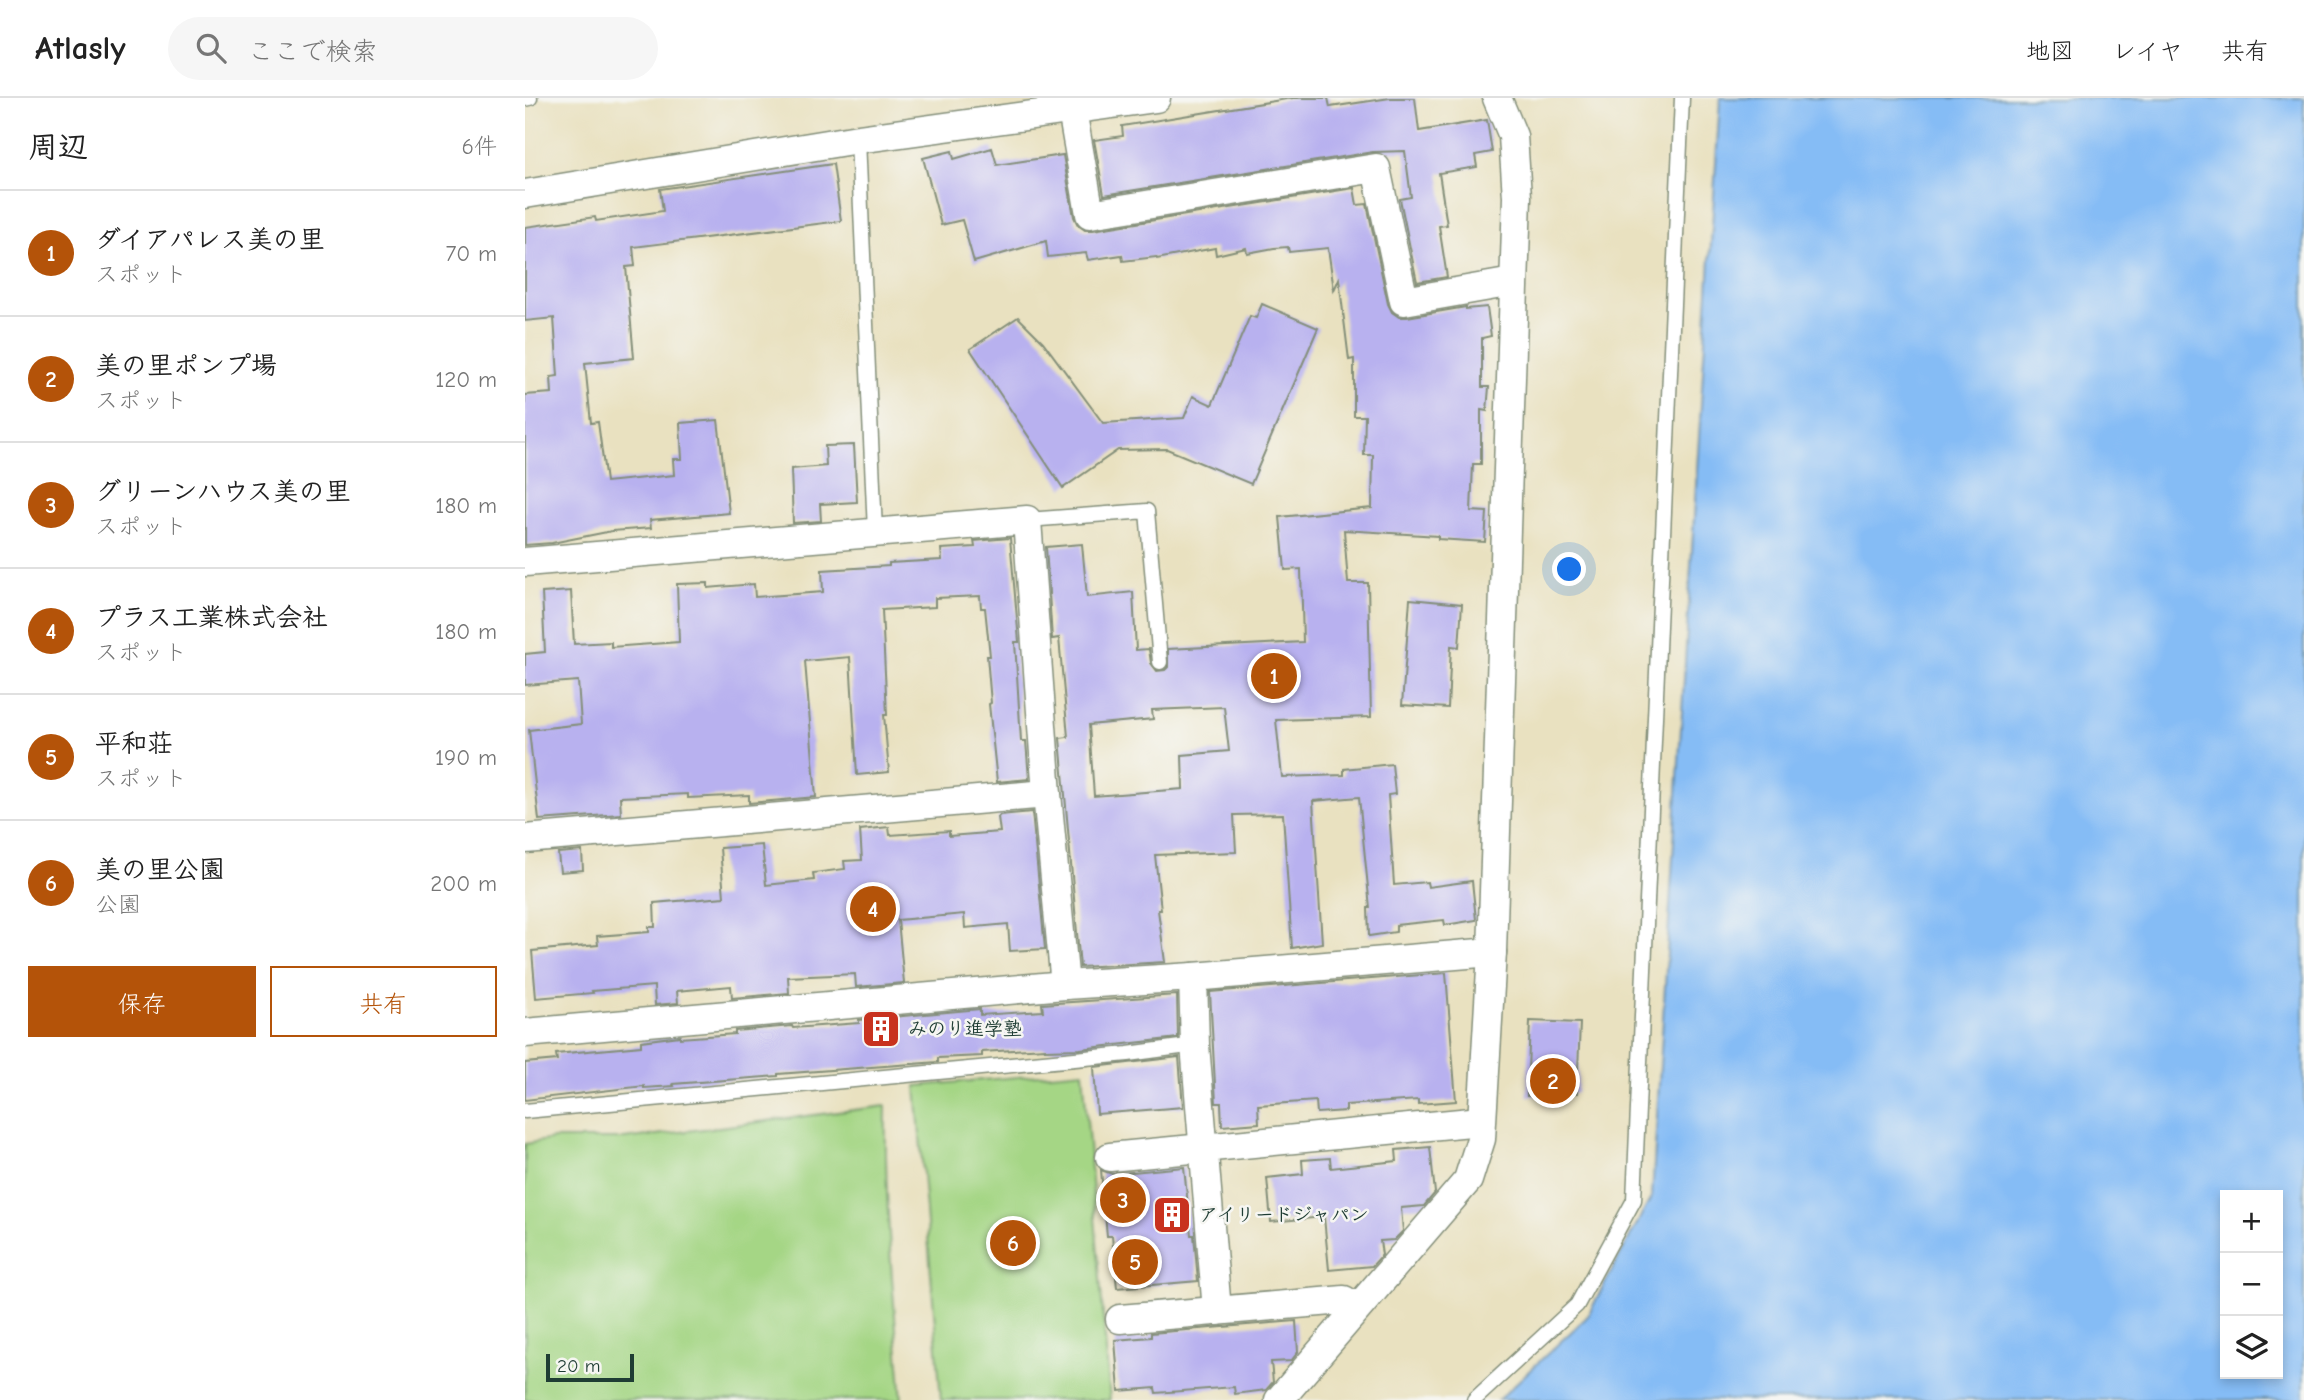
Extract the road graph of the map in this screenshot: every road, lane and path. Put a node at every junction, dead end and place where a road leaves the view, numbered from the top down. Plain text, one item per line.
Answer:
1 (1156, 98) edge
2 (1497, 98) edge
3 (1682, 98) edge
4 (1072, 110) junction
5 (858, 139) junction
6 (525, 194) edge
7 (1513, 282) junction
8 (1027, 520) junction
9 (875, 532) junction
10 (525, 562) edge
11 (1160, 662) dead end
12 (1047, 794) junction
13 (525, 839) edge
14 (1492, 952) junction
15 (1193, 977) junction
16 (1065, 985) junction
17 (525, 1033) edge
18 (1195, 1045) junction
19 (525, 1111) edge
20 (1481, 1121) junction
21 (1203, 1147) junction
22 (1110, 1157) dead end
23 (1357, 1308) junction
24 (1217, 1311) junction
25 (1120, 1320) dead end
26 (1279, 1400) edge
27 (1475, 1400) edge

1 - 4 street
2 - 7 street
3 - 27 lane
4 - 5 street
4 - 7 street
5 - 6 street
5 - 9 lane
7 - 14 street
8 - 9 street
8 - 11 lane
8 - 12 street
9 - 10 street
12 - 13 street
12 - 16 street
14 - 15 street
14 - 20 street
15 - 16 street
15 - 18 street
16 - 17 street
18 - 19 lane
18 - 21 street
20 - 21 street
20 - 23 street
21 - 22 street
21 - 24 street
23 - 24 street
23 - 26 street
24 - 25 street

